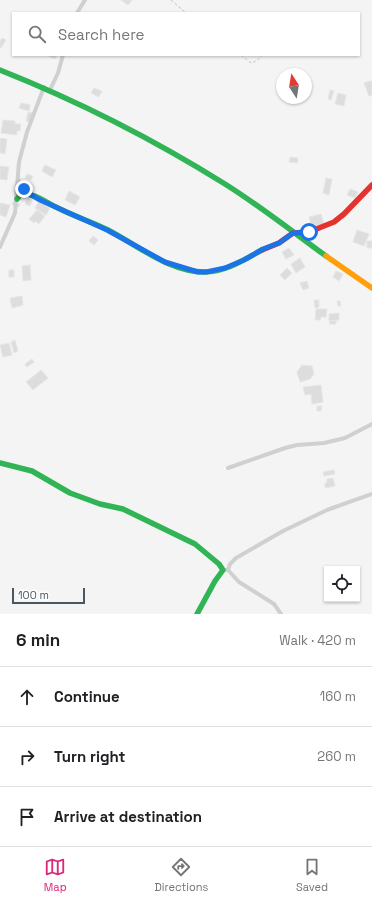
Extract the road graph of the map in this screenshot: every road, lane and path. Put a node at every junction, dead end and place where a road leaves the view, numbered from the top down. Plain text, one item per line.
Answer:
1 (85, 0) edge
2 (171, 0) edge
3 (78, 12) edge
4 (185, 12) edge
5 (63, 56) edge
6 (242, 56) edge
7 (262, 56) edge
8 (0, 70) edge
9 (44, 88) junction
10 (50, 90) junction
11 (18, 180) junction
12 (372, 185) edge
13 (28, 193) junction
14 (17, 199) junction
15 (309, 232) junction
16 (293, 233) junction
17 (306, 242) junction
18 (0, 247) edge
19 (372, 288) edge
20 (372, 424) edge
21 (0, 462) edge
22 (228, 468) dead end
23 (372, 494) edge
24 (225, 570) junction
25 (197, 614) edge
26 (280, 614) edge

1 - 3 street
2 - 4 path
5 - 10 street
6 - 7 path
8 - 9 street
9 - 10 street
9 - 11 street
10 - 16 street
11 - 13 street
11 - 14 street
12 - 15 street
13 - 14 street
13 - 16 street
14 - 18 street
15 - 16 street
15 - 17 street
16 - 17 street
17 - 19 street
20 - 22 street
21 - 24 street
23 - 24 street
24 - 25 street
24 - 26 street

